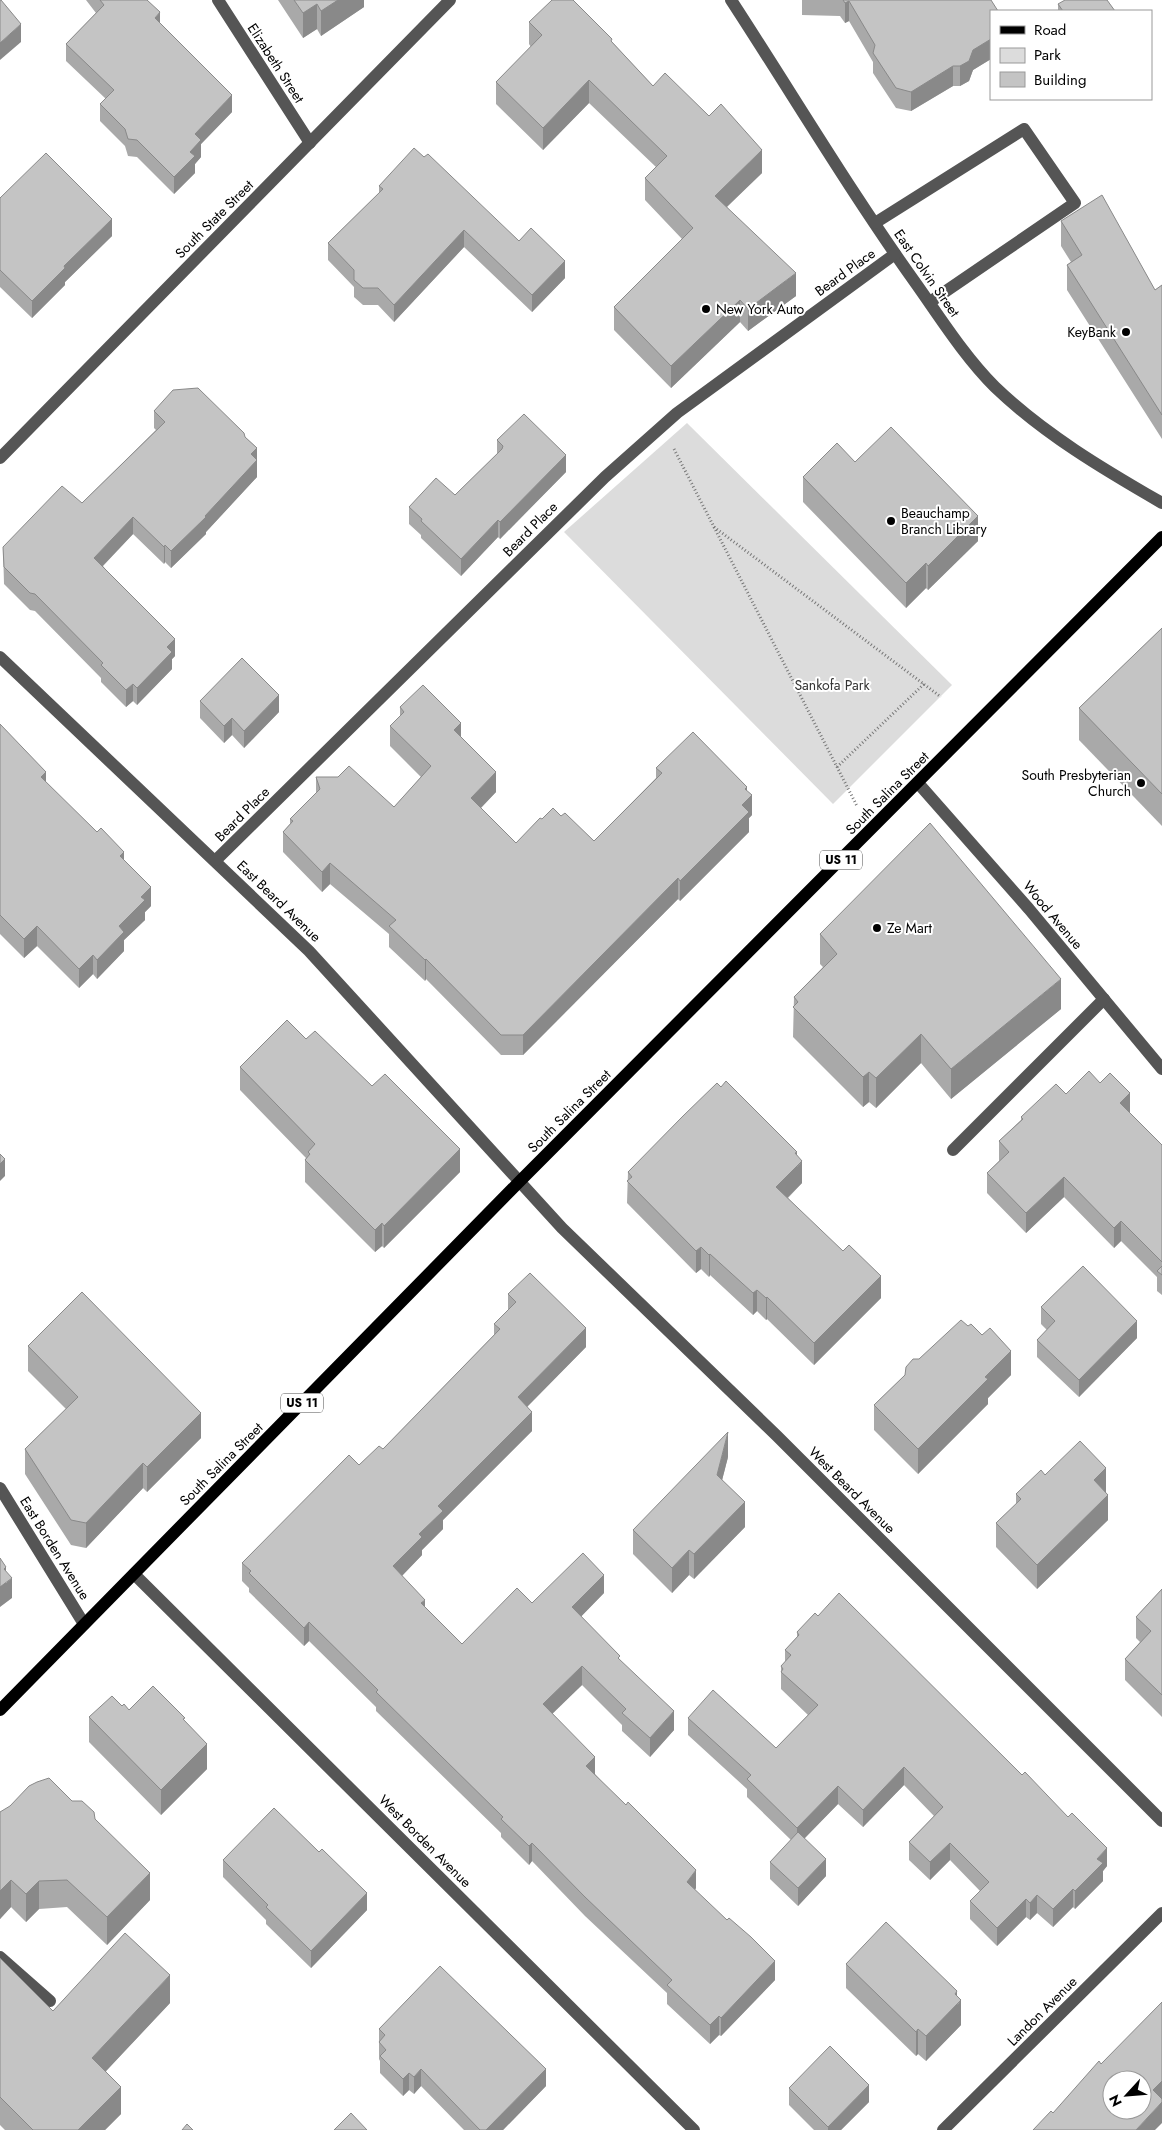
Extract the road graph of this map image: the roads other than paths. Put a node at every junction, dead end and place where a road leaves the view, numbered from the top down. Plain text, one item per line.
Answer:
1 (218, 0) edge
2 (450, 0) edge
3 (732, 0) edge
4 (310, 143) junction
5 (875, 223) junction
6 (895, 254) junction
7 (930, 302) junction
8 (0, 458) edge
9 (1162, 502) edge
10 (1162, 537) edge
11 (0, 657) edge
12 (918, 783) junction
13 (216, 860) junction
14 (1104, 998) junction
15 (1162, 1069) edge
16 (952, 1150) dead end
17 (520, 1182) junction
18 (0, 1488) edge
19 (134, 1574) junction
20 (84, 1624) junction
21 (0, 1710) edge
22 (1162, 1821) edge
23 (1162, 1912) edge
24 (0, 1957) edge
25 (50, 2001) dead end
26 (694, 2130) edge
27 (943, 2130) edge

1 - 4 street, Elizabeth Street
2 - 4 street, South State Street
3 - 5 street, East Colvin Street
4 - 8 street, South State Street
5 - 6 street, East Colvin Street
5 - 7 street
6 - 7 street, East Colvin Street
6 - 13 street, Beard Place
7 - 9 street, East Colvin Street
10 - 12 main road, South Salina Street / US 11
11 - 13 street, East Beard Avenue
12 - 14 street, Wood Avenue
12 - 17 main road, South Salina Street / US 11
13 - 17 street, East Beard Avenue
14 - 15 street, Wood Avenue
14 - 16 street
17 - 19 main road, South Salina Street / US 11
17 - 22 street, West Beard Avenue
18 - 20 street, East Borden Avenue
19 - 20 main road, South Salina Street / US 11
19 - 26 street, West Borden Avenue
20 - 21 main road, South Salina Street / US 11
23 - 27 street, Landon Avenue
24 - 25 street

